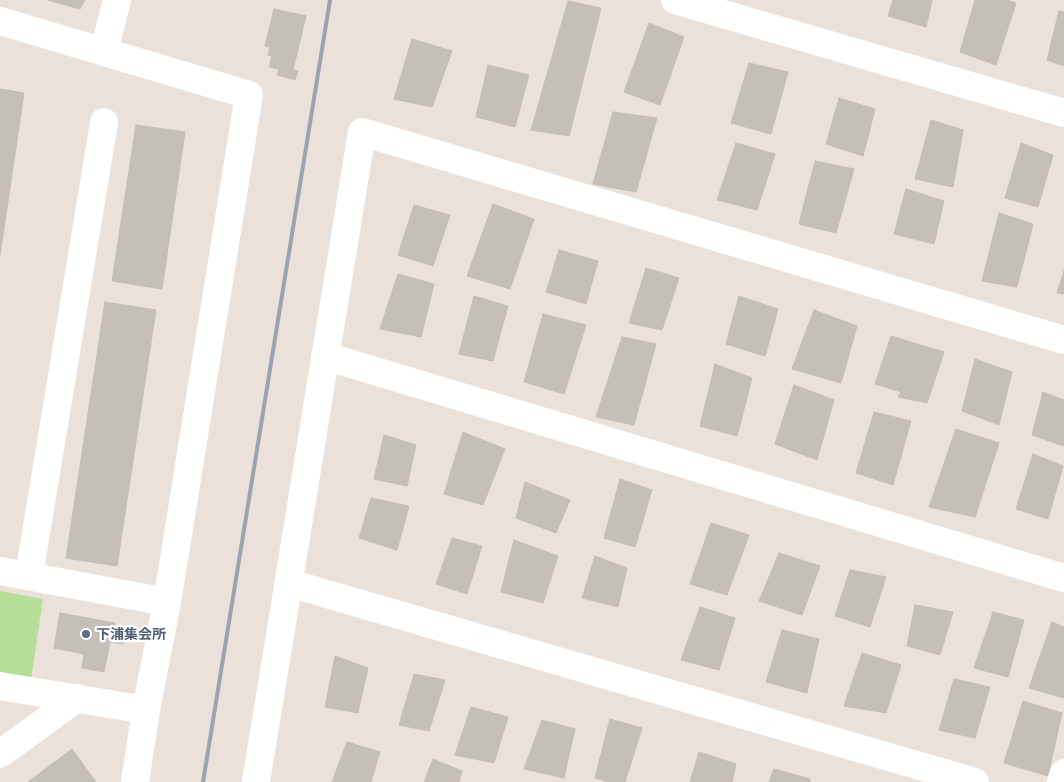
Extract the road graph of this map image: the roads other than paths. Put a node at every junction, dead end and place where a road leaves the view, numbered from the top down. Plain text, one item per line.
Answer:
1 (117, 0) edge
2 (675, 0) edge
3 (0, 21) edge
4 (104, 51) junction
5 (1064, 113) edge
6 (104, 122) dead end
7 (1064, 340) edge
8 (326, 356) junction
9 (0, 571) edge
10 (29, 576) junction
11 (1064, 578) edge
12 (289, 583) junction
13 (167, 602) junction
14 (0, 686) edge
15 (77, 698) junction
16 (146, 710) junction
17 (0, 754) edge
18 (1064, 773) edge
19 (135, 782) edge
20 (256, 782) edge
21 (975, 782) edge
22 (1061, 782) edge

1 - 4 street
2 - 5 street
3 - 4 street
4 - 13 street
6 - 10 street
7 - 8 street
8 - 11 street
8 - 12 street
9 - 10 street
10 - 13 street
12 - 20 street
12 - 21 street
13 - 16 street
14 - 15 street
15 - 16 street
15 - 17 street
16 - 19 street
18 - 22 street

